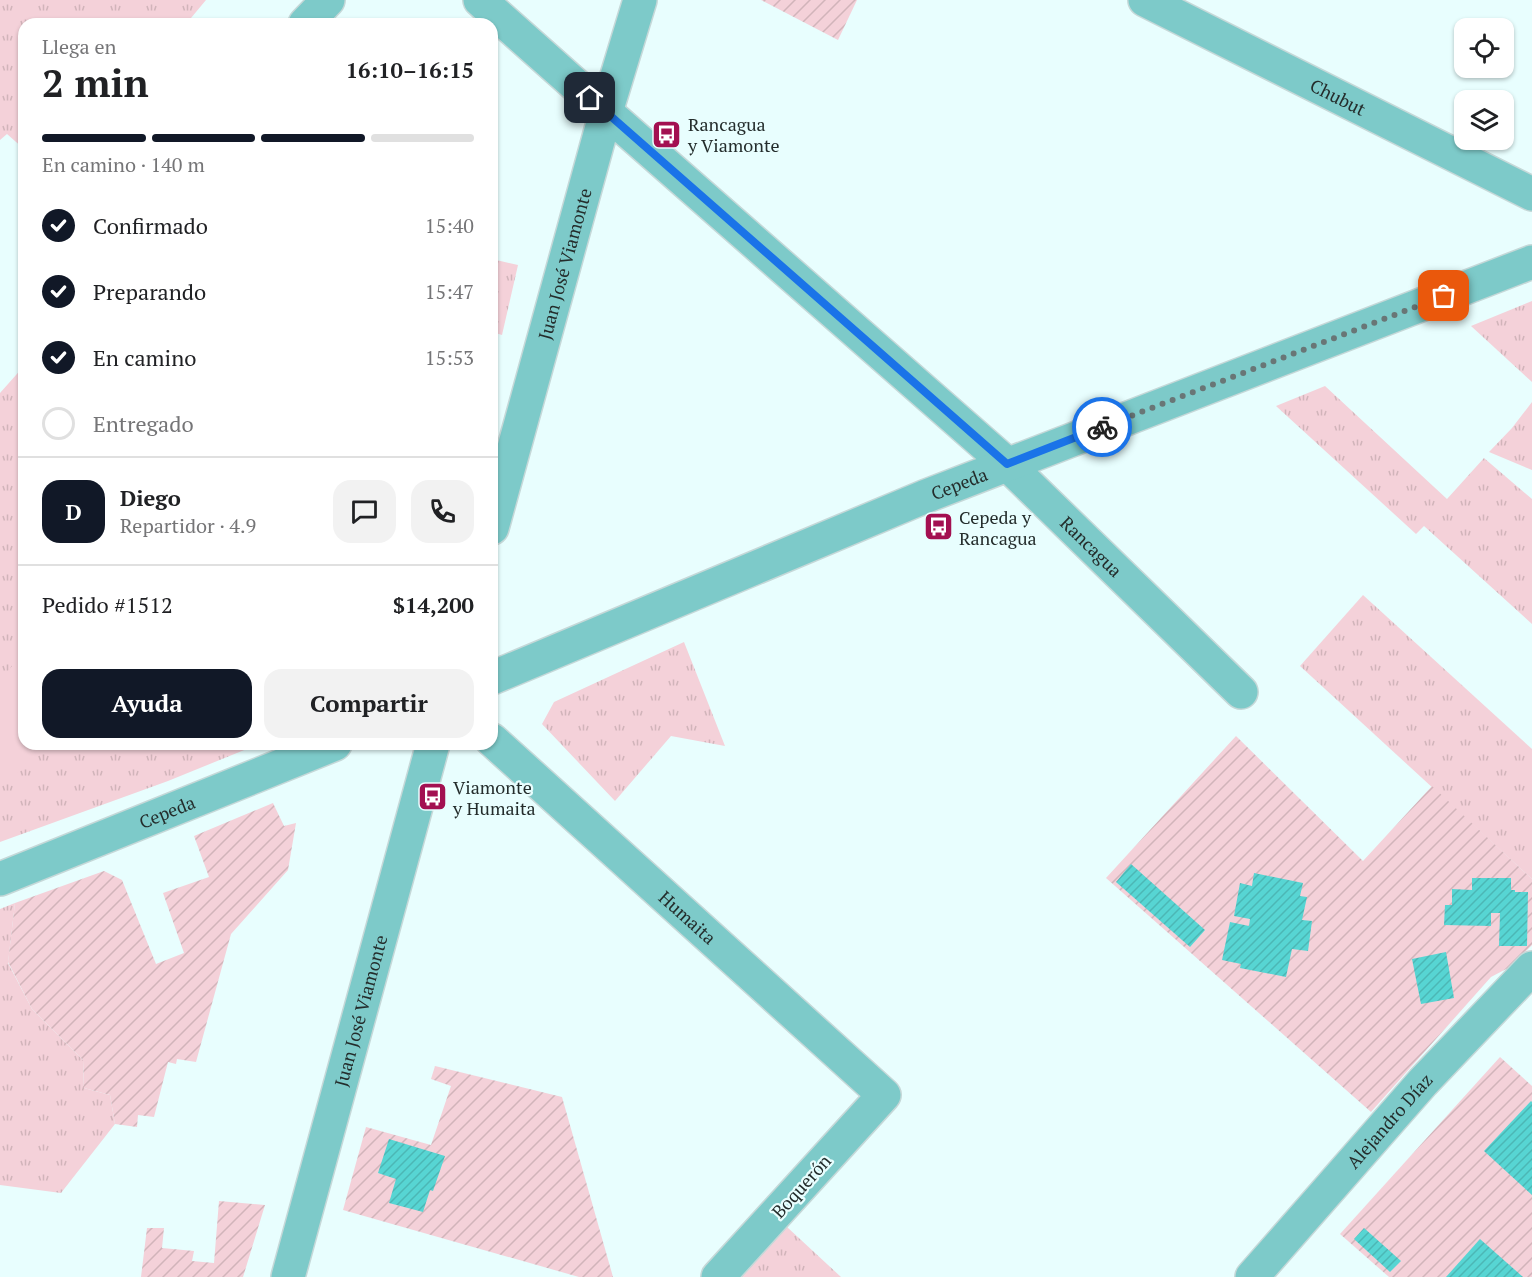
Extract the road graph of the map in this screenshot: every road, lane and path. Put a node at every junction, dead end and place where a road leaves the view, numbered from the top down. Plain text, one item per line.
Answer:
1 (328, 0) edge
2 (480, 0) edge
3 (640, 0) edge
4 (1145, 0) edge
5 (311, 18) edge
6 (606, 112) junction
7 (1532, 194) edge
8 (1532, 262) edge
9 (1007, 464) junction
10 (498, 506) edge
11 (498, 675) edge
12 (1241, 692) dead end
13 (498, 745) edge
14 (320, 750) edge
15 (431, 750) edge
16 (0, 879) edge
17 (1532, 968) edge
18 (884, 1095) joint
19 (288, 1277) edge
20 (718, 1277) edge
21 (1252, 1277) edge

1 - 5 street
2 - 6 street, Rancagua
3 - 6 street, Juan José Viamonte
4 - 7 street, Chubut
6 - 9 street, Rancagua
6 - 10 street, Juan José Viamonte
8 - 9 street, Cepeda
9 - 11 street, Cepeda
9 - 12 street, Rancagua
13 - 18 street, Humaita
14 - 16 street, Cepeda
15 - 19 street, Juan José Viamonte
17 - 21 street, Alejandro Díaz
18 - 20 street, Boquerón

